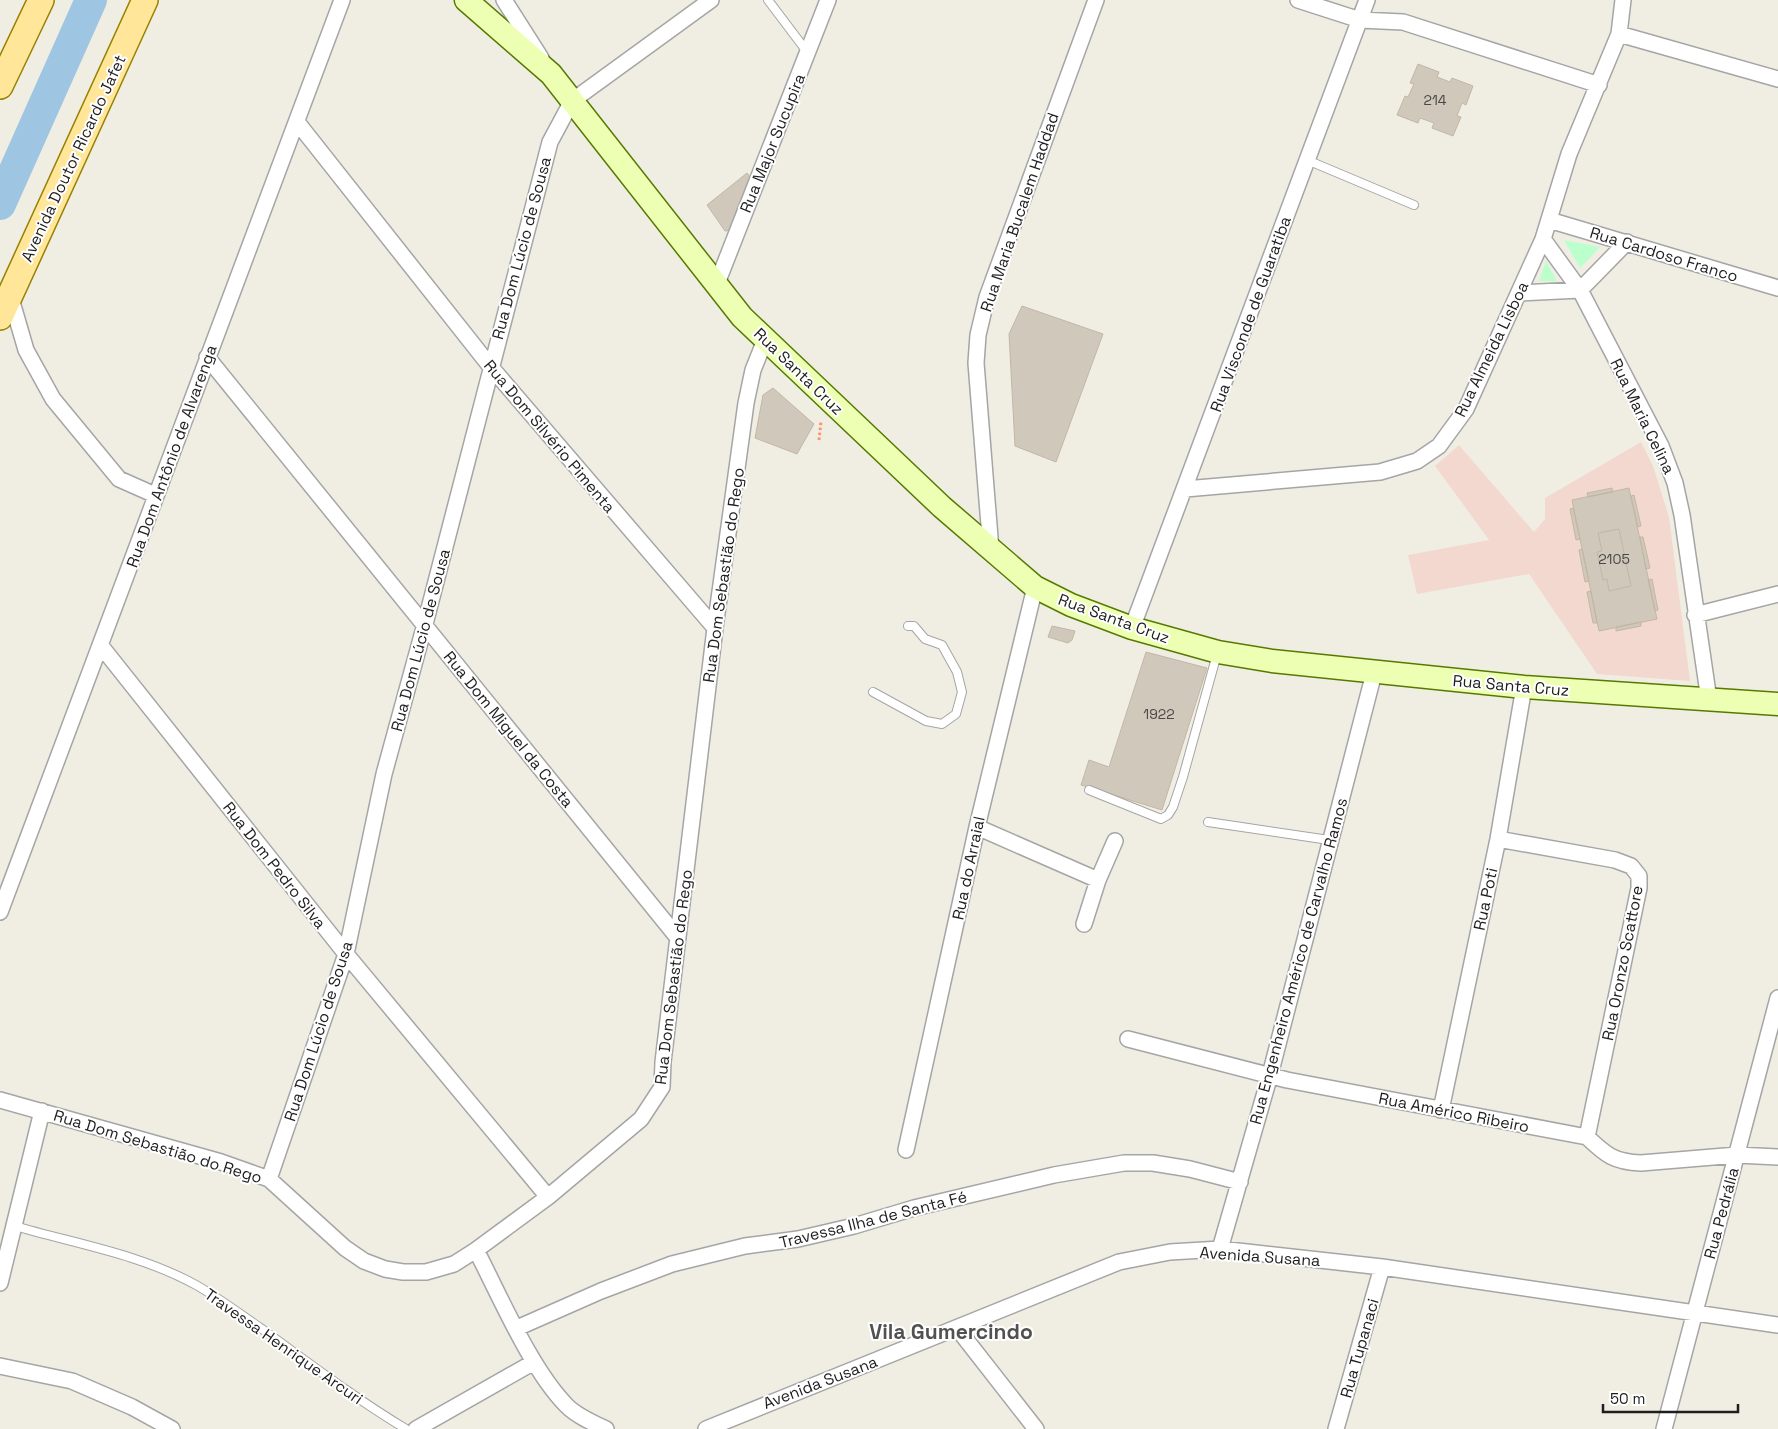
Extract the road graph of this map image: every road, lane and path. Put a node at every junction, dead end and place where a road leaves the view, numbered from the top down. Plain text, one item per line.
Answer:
1 (41, 0) edge
2 (145, 0) edge
3 (342, 0) edge
4 (466, 0) edge
5 (504, 0) edge
6 (711, 0) edge
7 (768, 0) edge
8 (828, 0) edge
9 (1096, 0) edge
10 (1298, 0) edge
11 (1367, 0) edge
12 (1623, 0) edge
13 (1360, 20) junction
14 (1619, 34) junction
15 (808, 53) junction
16 (551, 74) junction
17 (1778, 78) edge
18 (1599, 85) junction
19 (0, 86) edge
20 (572, 101) junction
21 (297, 122) junction
22 (1307, 160) junction
23 (1414, 205) dead end
24 (1550, 220) junction
25 (1543, 239) junction
26 (1627, 242) junction
27 (716, 286) junction
28 (1778, 288) edge
29 (1580, 290) junction
30 (1519, 293) junction
31 (10, 294) junction
32 (0, 317) edge
33 (765, 340) junction
34 (207, 357) junction
35 (490, 366) junction
36 (1185, 489) junction
37 (155, 495) junction
38 (991, 550) junction
39 (1035, 587) junction
40 (1778, 594) edge
41 (1695, 615) junction
42 (425, 624) junction
43 (908, 626) dead end
44 (715, 628) junction
45 (1132, 628) junction
46 (101, 646) junction
47 (1218, 652) junction
48 (1374, 673) junction
49 (1524, 688) junction
50 (873, 692) dead end
51 (1709, 700) junction
52 (1778, 704) edge
53 (1089, 790) dead end
54 (1208, 822) dead end
55 (977, 827) junction
56 (1498, 839) junction
57 (1329, 840) junction
58 (1115, 841) dead end
59 (1098, 880) junction
60 (0, 912) edge
61 (1084, 924) dead end
62 (678, 938) junction
63 (346, 954) junction
64 (1778, 998) edge
65 (1776, 1016) edge
66 (1128, 1039) dead end
67 (1270, 1075) junction
68 (0, 1100) edge
69 (1441, 1110) junction
70 (42, 1111) junction
71 (1587, 1137) junction
72 (906, 1150) dead end
73 (1737, 1155) junction
74 (1778, 1157) edge
75 (269, 1179) junction
76 (1240, 1182) junction
77 (548, 1197) junction
78 (15, 1226) junction
79 (1220, 1249) junction
80 (476, 1250) junction
81 (1382, 1267) junction
82 (0, 1283) edge
83 (1694, 1311) junction
84 (1778, 1325) edge
85 (517, 1328) junction
86 (957, 1328) junction
87 (534, 1362) junction
88 (0, 1366) edge
89 (172, 1429) edge
90 (406, 1429) edge
91 (416, 1429) edge
92 (606, 1429) edge
93 (706, 1429) edge
94 (1036, 1429) edge
95 (1336, 1429) edge
96 (1664, 1429) edge

1 - 19 main road
2 - 31 main road, Avenida Doutor Ricardo Jafet
3 - 21 street, Rua Dom Antônio de Alvarenga
4 - 16 main road, Rua Santa Cruz
5 - 16 street, Rua Santa Cruz
6 - 20 street
7 - 15 lane
8 - 15 street, Rua Major Sucupira
9 - 38 street, Rua Maria Bucalem Haddad
10 - 13 street
11 - 13 street, Rua Visconde de Guaratiba
12 - 14 street, Rua Almeida Lisboa
13 - 18 street
13 - 22 street, Rua Visconde de Guaratiba
14 - 17 street
14 - 18 street, Rua Almeida Lisboa
15 - 27 street, Rua Major Sucupira
16 - 20 main road, Rua Santa Cruz
18 - 24 street, Rua Almeida Lisboa
20 - 27 main road, Rua Santa Cruz
20 - 35 street, Rua Dom Lúcio de Sousa
21 - 34 street, Rua Dom Antônio de Alvarenga
21 - 35 street, Rua Dom Silvério Pimenta
22 - 23 lane
22 - 36 street, Rua Visconde de Guaratiba
24 - 25 street, Rua Almeida Lisboa
24 - 26 street, Rua Cardoso Franco
25 - 29 street, Rua Maria Celina
25 - 30 street, Rua Almeida Lisboa
26 - 28 street, Rua Cardoso Franco
26 - 29 street
27 - 33 main road, Rua Santa Cruz
29 - 30 street
29 - 41 street, Rua Maria Celina
30 - 36 street, Rua Almeida Lisboa
31 - 32 main road, Avenida Doutor Ricardo Jafet
31 - 37 street
33 - 38 main road, Rua Santa Cruz
33 - 44 street, Rua Dom Sebastião do Rego
34 - 37 street, Rua Dom Antônio de Alvarenga
34 - 42 street, Rua Dom Miguel da Costa
35 - 42 street, Rua Dom Lúcio de Sousa
35 - 44 street, Rua Dom Silvério Pimenta
36 - 45 street, Rua Visconde de Guaratiba
37 - 46 street, Rua Dom Antônio de Alvarenga
38 - 39 main road, Rua Santa Cruz
39 - 45 main road, Rua Santa Cruz
39 - 55 street, Rua do Arraial
40 - 41 street
41 - 51 street, Rua Maria Celina
42 - 62 street, Rua Dom Miguel da Costa
42 - 63 street, Rua Dom Lúcio de Sousa
43 - 50 lane
44 - 62 street, Rua Dom Sebastião do Rego
45 - 47 main road, Rua Santa Cruz
46 - 60 street, Rua Dom Antônio de Alvarenga
46 - 63 street, Rua Dom Pedro Silva
47 - 48 main road, Rua Santa Cruz
47 - 53 lane
48 - 49 main road, Rua Santa Cruz
48 - 57 street, Rua Engenheiro Américo de Carvalho Ramos
49 - 51 main road, Rua Santa Cruz
49 - 56 street, Rua Poti
51 - 52 main road, Rua Santa Cruz
54 - 57 lane
55 - 59 street
55 - 72 street, Rua do Arraial
56 - 69 street, Rua Poti
56 - 71 street, Rua Oronzo Scattore
57 - 67 street, Rua Engenheiro Américo de Carvalho Ramos
58 - 59 street
59 - 61 street
62 - 77 street, Rua Dom Sebastião do Rego
63 - 75 street, Rua Dom Lúcio de Sousa
63 - 77 street, Rua Dom Pedro Silva
64 - 65 street, Rua Pedrália
65 - 73 street, Rua Pedrália
66 - 67 street, Rua Américo Ribeiro
67 - 69 street, Rua Américo Ribeiro
67 - 76 street, Rua Engenheiro Américo de Carvalho Ramos
68 - 70 street, Rua Dom Sebastião do Rego
69 - 71 street, Rua Américo Ribeiro
70 - 75 street, Rua Dom Sebastião do Rego
70 - 78 street
71 - 73 street
73 - 74 street
73 - 83 street, Rua Pedrália
75 - 80 street, Rua Dom Sebastião do Rego
76 - 79 street, Rua Engenheiro Américo de Carvalho Ramos
76 - 85 street, Travessa Ilha de Santa Fé
77 - 80 street, Rua Dom Sebastião do Rego
78 - 82 street
78 - 90 lane, Travessa Henrique Arcuri
79 - 81 street, Avenida Susana
79 - 86 street, Avenida Susana
80 - 85 street
81 - 83 street, Avenida Susana
81 - 95 street, Rua Tupanaci
83 - 84 street, Avenida Susana
83 - 96 street, Rua Pedrália
85 - 87 street
86 - 93 street, Avenida Susana
86 - 94 street
87 - 91 street
87 - 92 street
88 - 89 street

